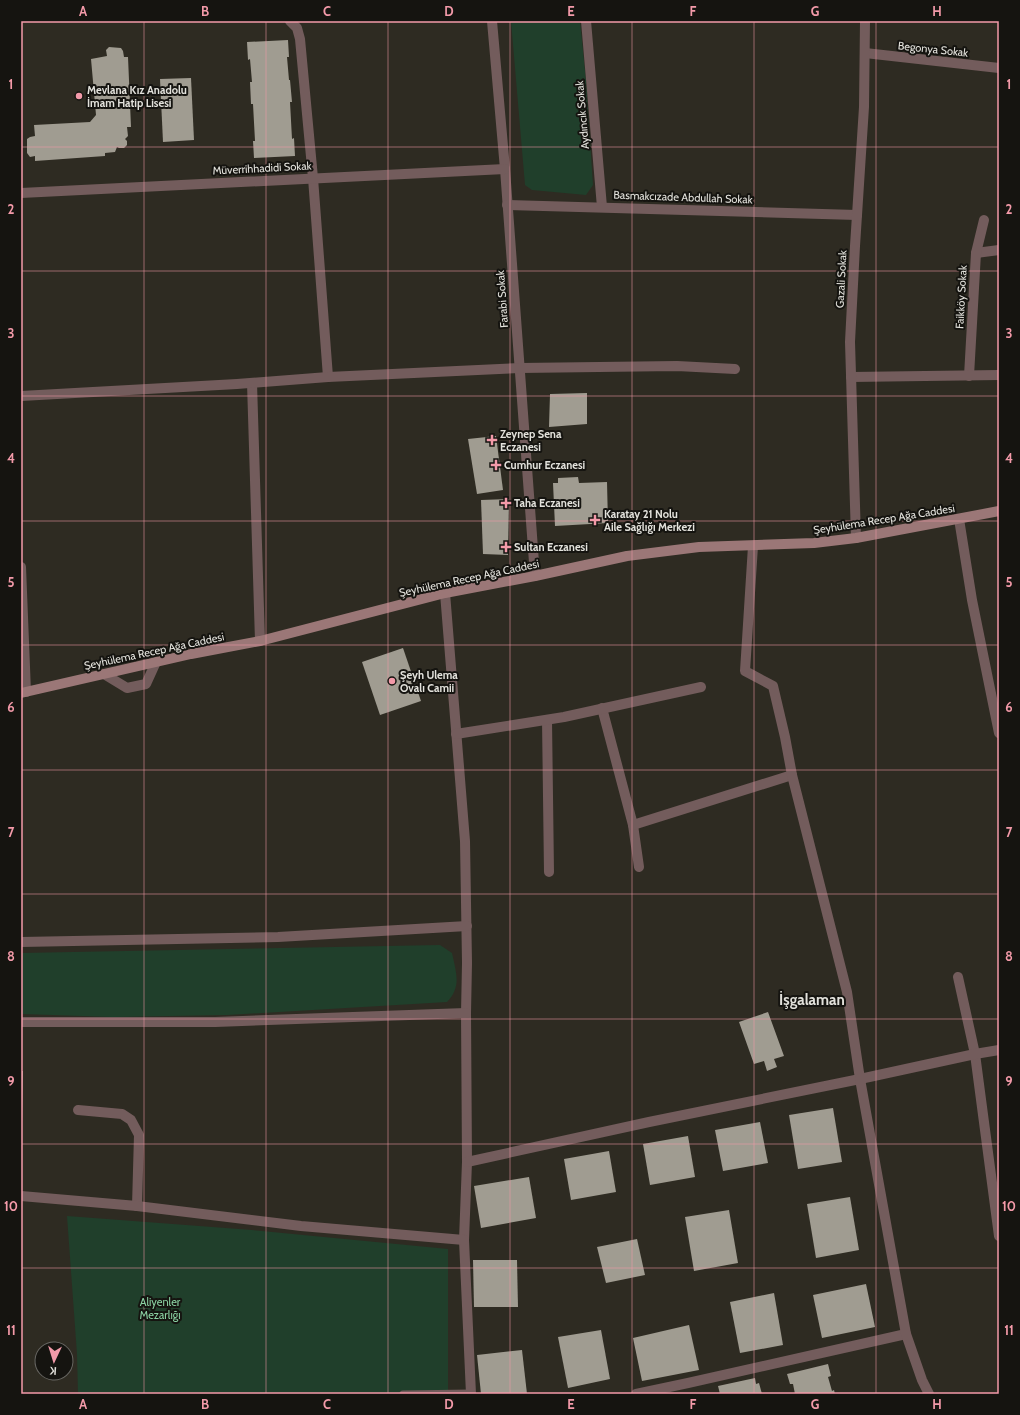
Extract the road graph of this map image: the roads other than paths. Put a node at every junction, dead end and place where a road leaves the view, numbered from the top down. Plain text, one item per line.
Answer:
1 (290, 21) edge
2 (492, 21) edge
3 (586, 21) edge
4 (866, 21) edge
5 (865, 53) junction
6 (999, 68) edge
7 (505, 169) junction
8 (314, 178) junction
9 (21, 193) edge
10 (508, 205) junction
11 (602, 207) junction
12 (857, 215) junction
13 (984, 220) dead end
14 (999, 250) edge
15 (976, 253) junction
16 (520, 368) junction
17 (735, 369) dead end
18 (999, 375) edge
19 (969, 376) junction
20 (328, 377) junction
21 (851, 377) junction
22 (252, 383) junction
23 (21, 396) edge
24 (999, 511) edge
25 (959, 519) junction
26 (856, 538) junction
27 (753, 546) junction
28 (21, 567) edge
29 (535, 576) junction
30 (446, 593) junction
31 (260, 641) junction
32 (156, 662) junction
33 (104, 674) junction
34 (702, 687) dead end
35 (23, 693) edge
36 (602, 708) junction
37 (547, 720) junction
38 (999, 733) edge
39 (456, 734) junction
40 (792, 775) junction
41 (633, 825) junction
42 (639, 867) dead end
43 (549, 872) dead end
44 (467, 926) junction
45 (21, 942) edge
46 (958, 977) dead end
47 (466, 1013) junction
48 (21, 1022) edge
49 (999, 1050) edge
50 (976, 1054) junction
51 (860, 1079) junction
52 (78, 1110) dead end
53 (468, 1162) junction
54 (21, 1196) edge
55 (137, 1206) junction
56 (999, 1236) edge
57 (464, 1240) junction
58 (906, 1334) junction
59 (471, 1393) edge
60 (403, 1394) edge
61 (636, 1394) edge
62 (929, 1394) edge

1 - 8 street
2 - 7 street, Farabi Sokak
3 - 11 street, Aydıncık Sokak
4 - 5 street, Gazali Sokak
5 - 6 street, Begonya Sokak
5 - 12 street, Gazali Sokak
7 - 8 street, Müverrihhadidi Sokak
7 - 10 street, Farabi Sokak
8 - 9 street, Müverrihhadidi Sokak
8 - 20 street
10 - 11 street, Basmakcızade Abdullah Sokak
10 - 16 street, Farabi Sokak
11 - 12 street, Basmakcızade Abdullah Sokak
12 - 21 street, Gazali Sokak
13 - 15 street, Faikköy Sokak
14 - 15 street
15 - 19 street, Faikköy Sokak
16 - 17 street
16 - 20 street
16 - 29 street, Farabi Sokak
18 - 19 street
19 - 21 street
20 - 22 street
21 - 26 street, Gazali Sokak
22 - 23 street
22 - 31 street
24 - 25 street, Şeyhülema Recep Ağa Caddesi
25 - 26 street, Şeyhülema Recep Ağa Caddesi
25 - 38 street
26 - 27 street, Şeyhülema Recep Ağa Caddesi
27 - 29 street, Şeyhülema Recep Ağa Caddesi
27 - 40 street
28 - 35 street
29 - 30 street, Şeyhülema Recep Ağa Caddesi
30 - 31 street, Şeyhülema Recep Ağa Caddesi
30 - 39 street
31 - 32 street, Şeyhülema Recep Ağa Caddesi
32 - 33 street, Şeyhülema Recep Ağa Caddesi
32 - 33 street
33 - 35 street, Şeyhülema Recep Ağa Caddesi
34 - 36 street
36 - 37 street
36 - 41 street
37 - 39 street
37 - 43 street
39 - 44 street
40 - 41 street
40 - 51 street
41 - 42 street
44 - 45 street
44 - 47 street
46 - 50 street
47 - 48 street
47 - 53 street
49 - 50 street
50 - 51 street
50 - 56 street
51 - 53 street
51 - 58 street
52 - 55 street
53 - 57 street
54 - 55 street
55 - 57 street
57 - 59 street
58 - 61 street
58 - 62 street
59 - 60 lane

